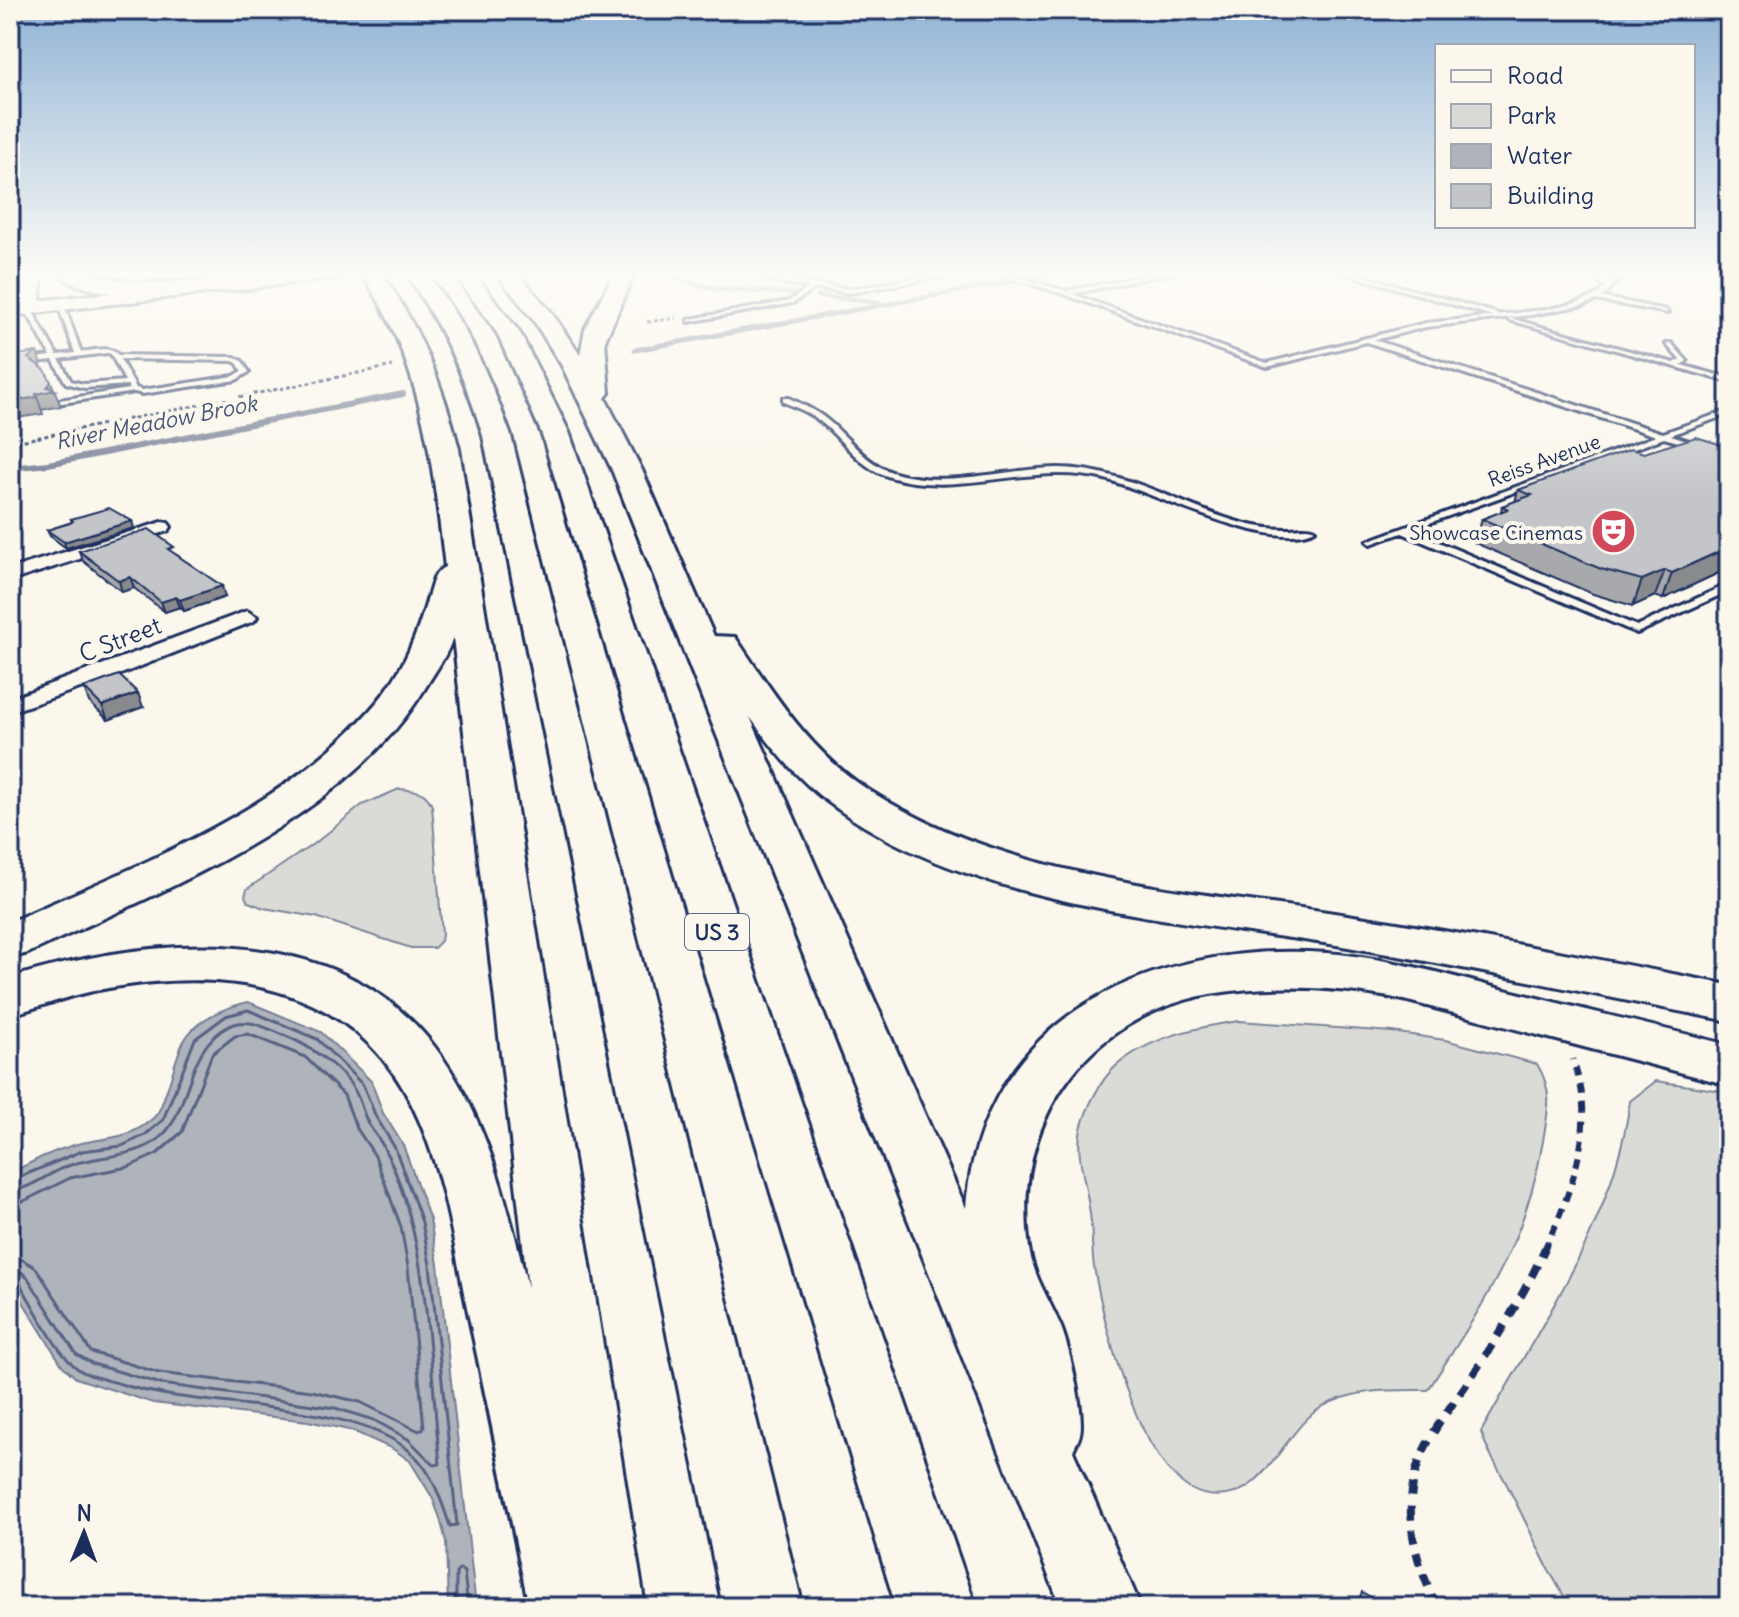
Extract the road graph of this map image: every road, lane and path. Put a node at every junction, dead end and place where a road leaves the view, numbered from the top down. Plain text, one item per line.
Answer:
1 (46, 347) edge
2 (76, 347) edge
3 (413, 347) edge
4 (463, 347) edge
5 (515, 347) edge
6 (563, 347) edge
7 (592, 347) edge
8 (1218, 347) edge
9 (1332, 347) edge
10 (1390, 347) edge
11 (1612, 347) edge
12 (1672, 347) edge
13 (78, 353) junction
14 (56, 356) junction
15 (116, 357) junction
16 (34, 360) junction
17 (10, 363) edge
18 (1674, 365) junction
19 (396, 366) dead end
20 (37, 368) edge
21 (1729, 380) edge
22 (59, 381) dead end
23 (72, 385) junction
24 (132, 387) junction
25 (786, 400) dead end
26 (59, 402) dead end
27 (599, 409) junction
28 (1729, 412) edge
29 (1664, 435) junction
30 (10, 443) edge
31 (1710, 450) edge
32 (162, 527) dead end
33 (1311, 530) dead end
34 (1402, 530) junction
35 (456, 537) junction
36 (1371, 541) dead end
37 (657, 545) junction
38 (10, 575) edge
39 (1729, 587) edge
40 (247, 617) dead end
41 (10, 706) edge
42 (10, 941) edge
43 (1518, 962) junction
44 (10, 997) edge
45 (1729, 1003) edge
46 (1729, 1015) edge
47 (1557, 1021) junction
48 (1729, 1065) edge
49 (1052, 1486) junction
50 (569, 1607) edge
51 (605, 1607) edge
52 (763, 1607) edge
53 (936, 1607) edge
54 (1101, 1607) edge
55 (1438, 1607) edge

1 - 14 lane
2 - 13 lane
3 - 35 highway
4 - 52 highway
5 - 53 highway, US 3
6 - 27 highway
7 - 27 highway
8 - 9 lane
10 - 29 lane, Reiss Avenue
11 - 18 lane
12 - 18 lane
13 - 14 lane
13 - 15 lane
14 - 16 lane
14 - 23 lane
15 - 24 lane
15 - 24 lane
16 - 17 lane
16 - 20 lane
18 - 21 lane
19 - 30 path
22 - 23 lane
23 - 24 lane
24 - 26 lane
25 - 33 lane
27 - 37 highway
28 - 29 lane, Reiss Avenue
29 - 31 lane
29 - 34 lane, Reiss Avenue
32 - 38 street
34 - 36 lane, Reiss Avenue
34 - 39 lane
35 - 42 highway
35 - 51 highway
37 - 43 highway
37 - 49 highway
40 - 41 street, C Street
43 - 45 highway
43 - 46 highway
44 - 50 highway
47 - 48 highway
47 - 49 highway
47 - 55 path
49 - 54 highway

